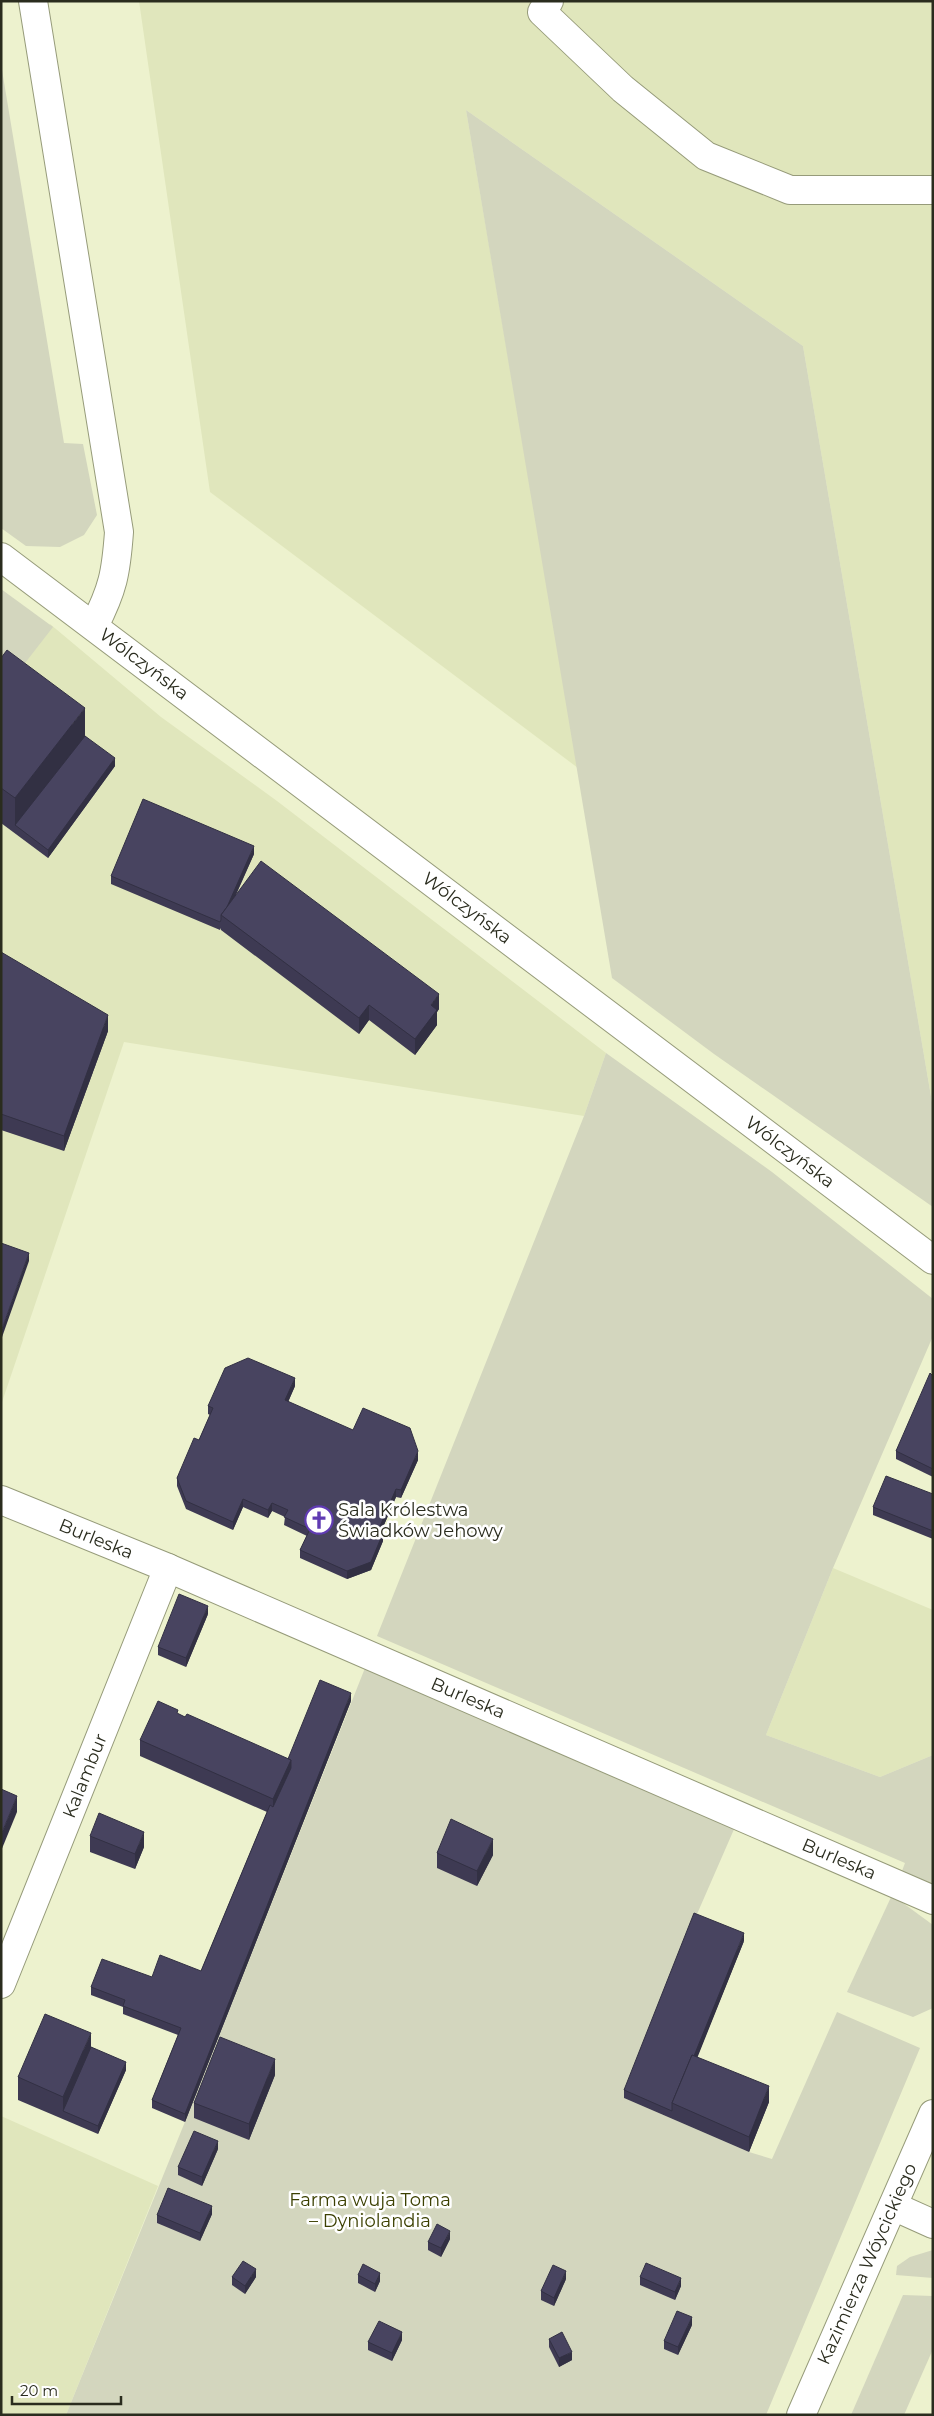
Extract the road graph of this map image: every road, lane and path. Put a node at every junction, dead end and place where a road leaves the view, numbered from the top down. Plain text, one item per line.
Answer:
1 (33, 1) edge
2 (549, 1) edge
3 (933, 190) edge
4 (1, 557) edge
5 (94, 626) junction
6 (933, 1260) edge
7 (1, 1500) edge
8 (168, 1568) junction
9 (933, 1900) edge
10 (1, 1984) edge
11 (933, 2114) edge
12 (893, 2206) junction
13 (933, 2224) edge
14 (801, 2415) edge

1 - 5 street
2 - 3 street
4 - 5 street, Wólczyńska
5 - 6 street, Wólczyńska
7 - 8 street, Burleska
8 - 9 street, Burleska
8 - 10 street, Kalambur
11 - 12 street, Kazimierza Wóycickiego
12 - 13 street
12 - 14 street, Kazimierza Wóycickiego

